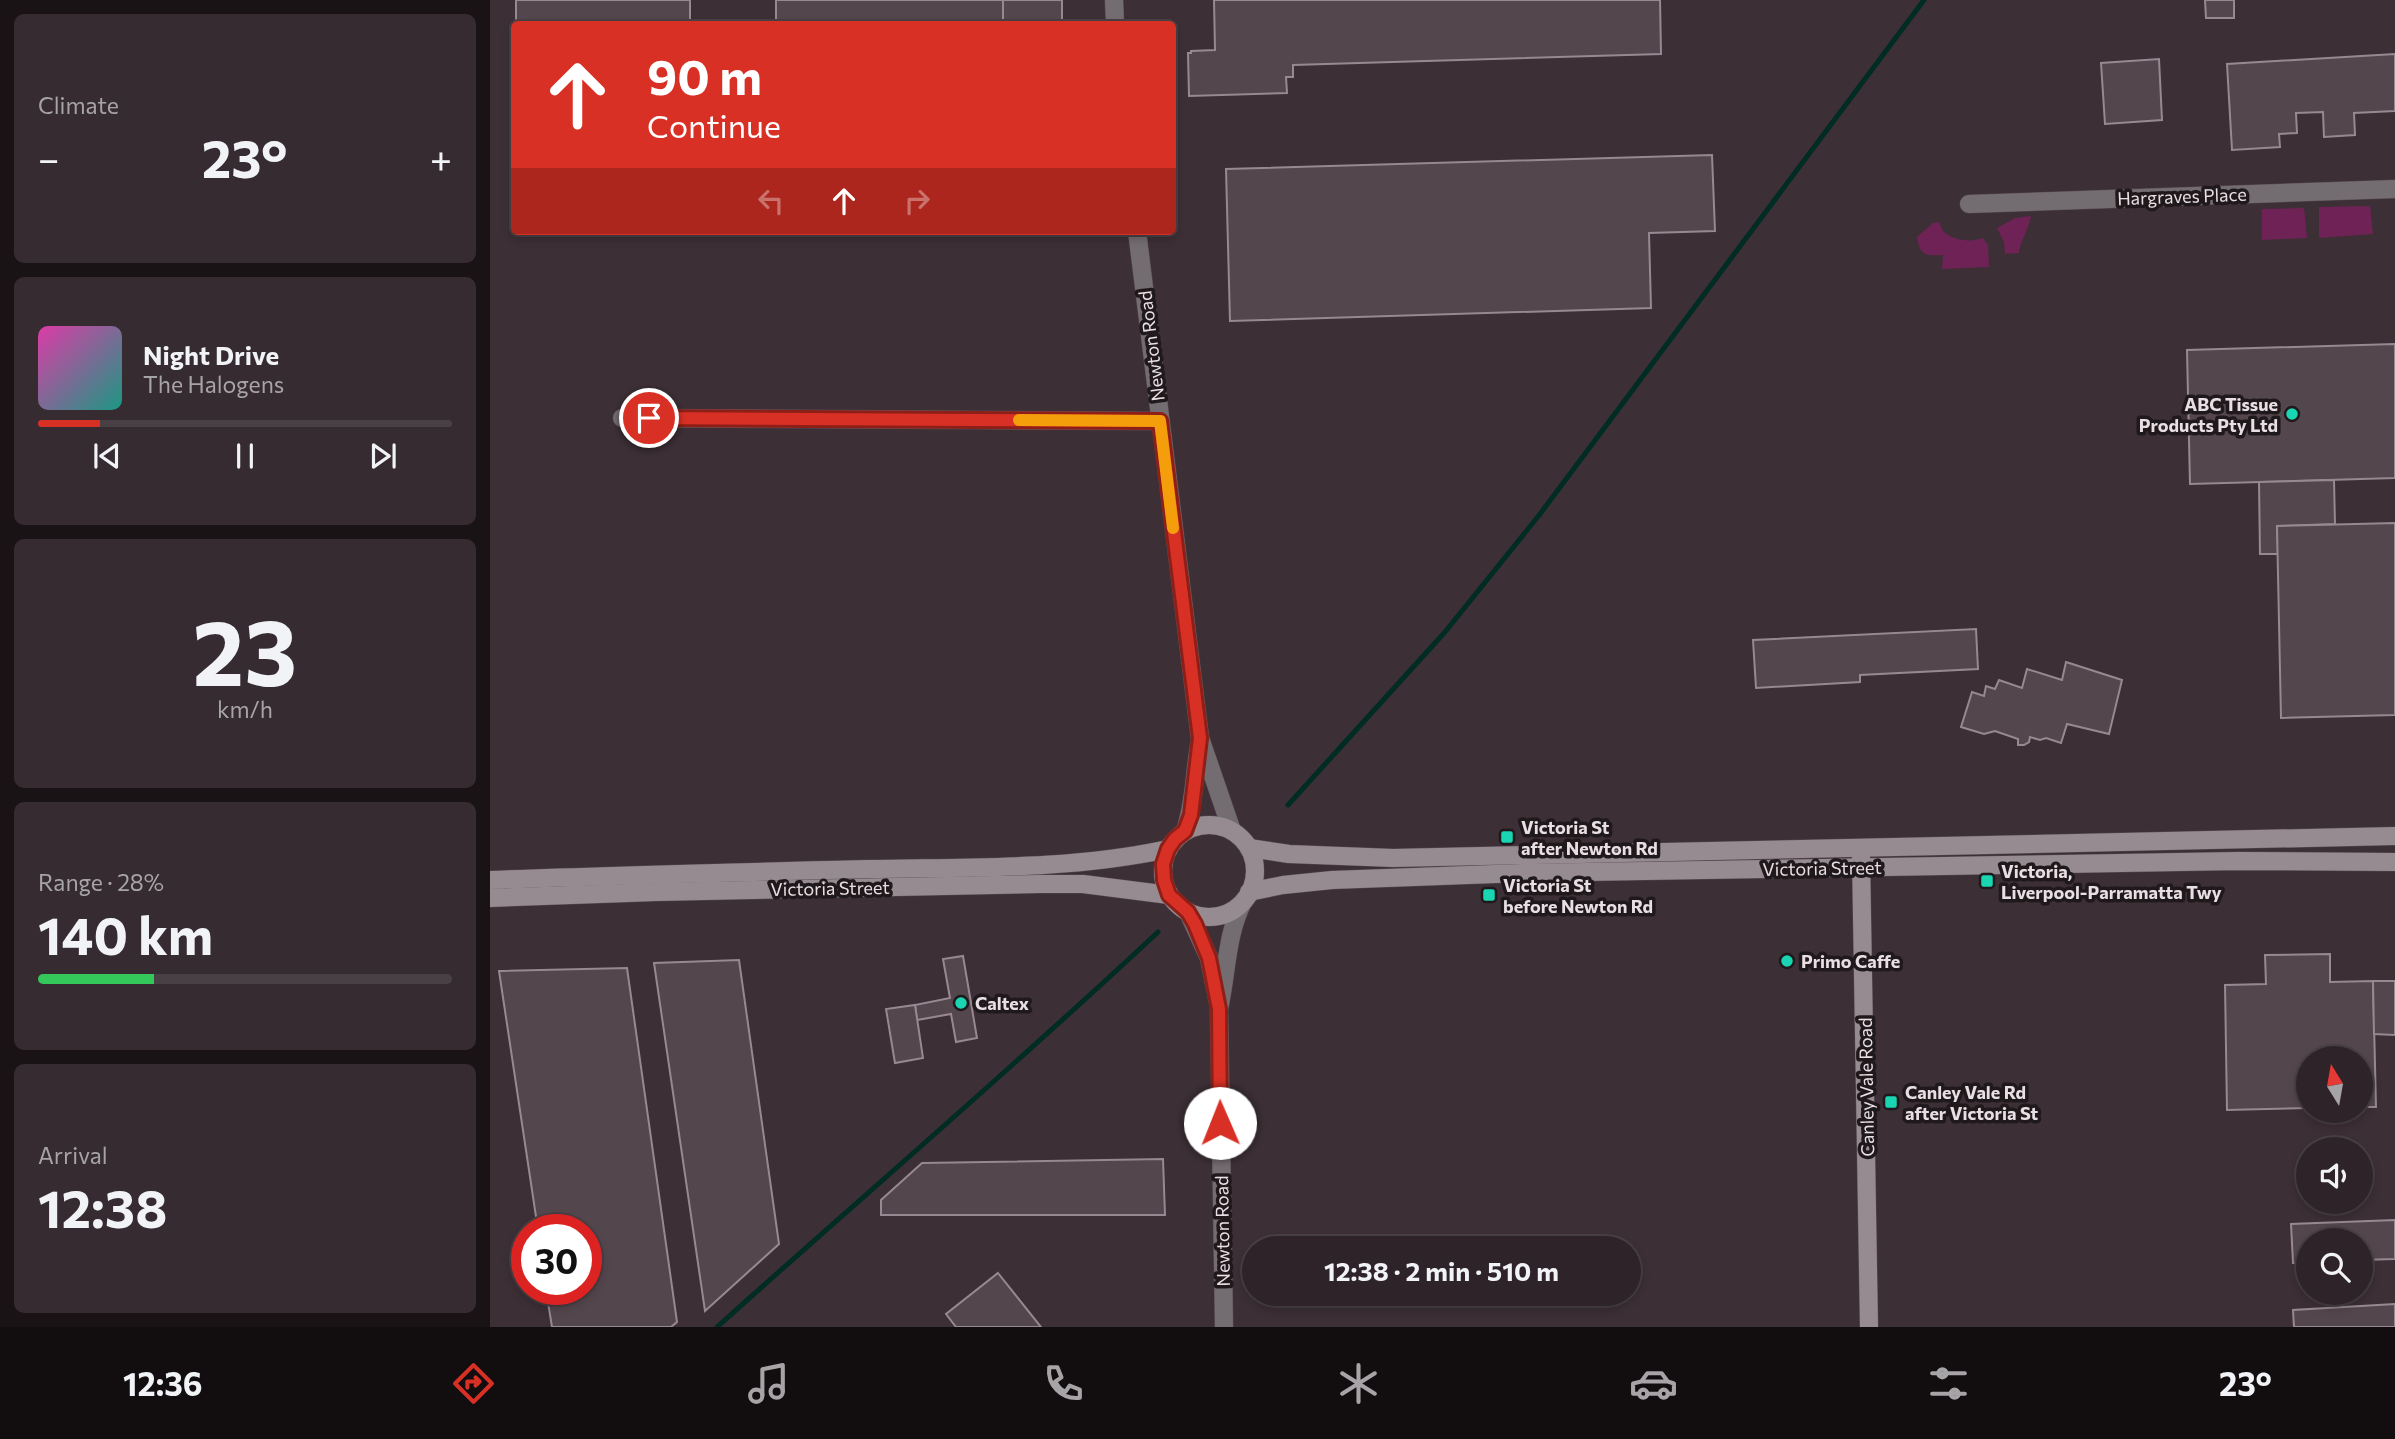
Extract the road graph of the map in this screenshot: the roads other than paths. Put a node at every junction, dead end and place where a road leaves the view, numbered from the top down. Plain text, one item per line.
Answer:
1 (1114, 0) edge
2 (1115, 21) edge
3 (2395, 189) edge
4 (1969, 204) dead end
5 (1138, 235) edge
6 (622, 418) dead end
7 (1160, 421) junction
8 (1200, 738) junction
9 (1185, 831) junction
10 (1232, 831) junction
11 (2395, 836) edge
12 (1861, 847) junction
13 (1249, 848) junction
14 (1168, 849) junction
15 (2395, 862) edge
16 (1862, 867) junction
17 (490, 880) edge
18 (1169, 895) junction
19 (1246, 897) junction
20 (490, 898) edge
21 (1188, 912) junction
22 (1219, 1009) junction
23 (1224, 1327) edge
24 (1869, 1327) edge

1 - 2 street
3 - 4 street, Hargraves Place
5 - 7 street, Newton Road
6 - 7 street
7 - 8 street, Newton Road
8 - 9 street
8 - 10 street, Newton Road
9 - 10 main road
9 - 14 main road
10 - 13 main road
11 - 12 main road, Victoria Street
12 - 13 main road, Victoria Street
12 - 16 main road, Canley Vale Road
13 - 19 main road
14 - 17 main road, Victoria Street
14 - 18 main road
15 - 16 main road, Victoria Street
16 - 19 main road, Victoria Street
16 - 24 main road, Canley Vale Road
18 - 20 main road, Victoria Street
18 - 21 main road
19 - 21 main road
19 - 22 street, Newton Road
21 - 22 street, Newton Road
22 - 23 street, Newton Road

